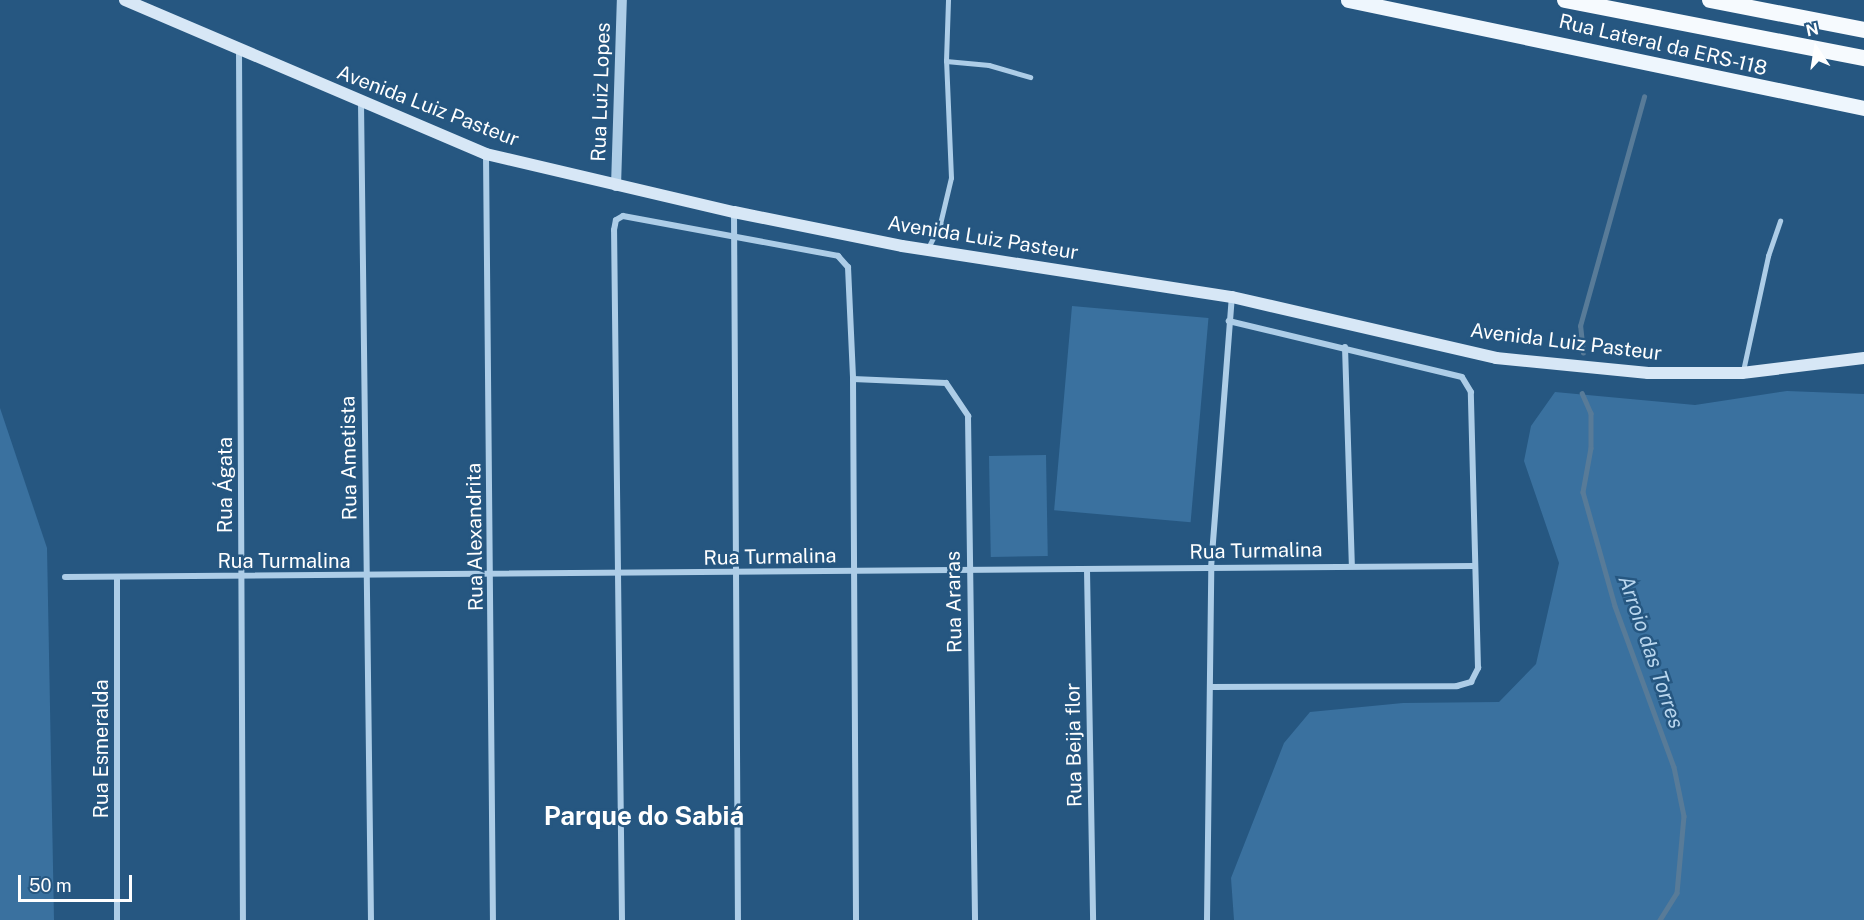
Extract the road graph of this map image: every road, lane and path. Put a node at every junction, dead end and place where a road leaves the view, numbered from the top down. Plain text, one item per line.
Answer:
1 (125, 0) edge
2 (622, 0) edge
3 (948, 0) edge
4 (1348, 0) edge
5 (1565, 0) edge
6 (1710, 0) edge
7 (1864, 30) edge
8 (239, 50) junction
9 (1864, 58) edge
10 (946, 61) junction
11 (1030, 76) dead end
12 (361, 104) junction
13 (1864, 108) edge
14 (486, 154) junction
15 (615, 186) junction
16 (734, 212) junction
17 (1780, 221) dead end
18 (733, 235) junction
19 (928, 250) junction
20 (1232, 297) junction
21 (1229, 321) junction
22 (1345, 346) junction
23 (1864, 358) edge
24 (1742, 373) junction
25 (853, 380) junction
26 (1352, 566) junction
27 (1475, 566) junction
28 (1211, 568) junction
29 (1087, 570) junction
30 (852, 572) junction
31 (970, 573) junction
32 (619, 574) junction
33 (735, 574) junction
34 (492, 575) junction
35 (65, 577) dead end
36 (242, 577) junction
37 (367, 577) junction
38 (117, 578) junction
39 (1210, 687) junction
40 (117, 920) edge
41 (243, 920) edge
42 (370, 920) edge
43 (493, 920) edge
44 (622, 920) edge
45 (738, 920) edge
46 (856, 920) edge
47 (975, 920) edge
48 (1093, 920) edge
49 (1207, 920) edge

1 - 8 main road, Avenida Luiz Pasteur
2 - 15 street, Rua Luiz Lopes
3 - 10 lane
4 - 13 main road, Rua Lateral da ERS-118
5 - 9 highway
6 - 7 highway
8 - 12 main road, Avenida Luiz Pasteur
8 - 36 street, Rua Ágata
10 - 11 lane
10 - 19 lane
12 - 14 main road, Avenida Luiz Pasteur
12 - 37 street, Rua Ametista
14 - 15 main road, Avenida Luiz Pasteur
14 - 34 street, Rua Alexandrita
15 - 16 main road, Avenida Luiz Pasteur
16 - 18 street
16 - 19 main road, Avenida Luiz Pasteur
17 - 24 lane
18 - 25 street
18 - 32 street
18 - 33 street
19 - 20 main road, Avenida Luiz Pasteur
20 - 21 street
20 - 24 main road, Avenida Luiz Pasteur
21 - 22 street
21 - 28 street
22 - 26 street
22 - 27 street
23 - 24 main road, Avenida Luiz Pasteur
25 - 30 street
25 - 31 street, Rua Araras
26 - 27 street, Rua Turmalina
26 - 28 street, Rua Turmalina
27 - 39 street
28 - 29 street, Rua Turmalina
28 - 39 street
29 - 31 street, Rua Turmalina
29 - 48 street, Rua Beija flor
30 - 31 street, Rua Turmalina
30 - 33 street, Rua Turmalina
30 - 46 street
31 - 47 street, Rua Araras
32 - 33 street, Rua Turmalina
32 - 34 street, Rua Turmalina
32 - 44 street
33 - 45 street
34 - 37 street, Rua Turmalina
34 - 43 street, Rua Alexandrita
35 - 38 street, Rua Turmalina
36 - 37 street, Rua Turmalina
36 - 38 street, Rua Turmalina
36 - 41 street, Rua Ágata
37 - 42 street, Rua Ametista
38 - 40 street, Rua Esmeralda
39 - 49 street

